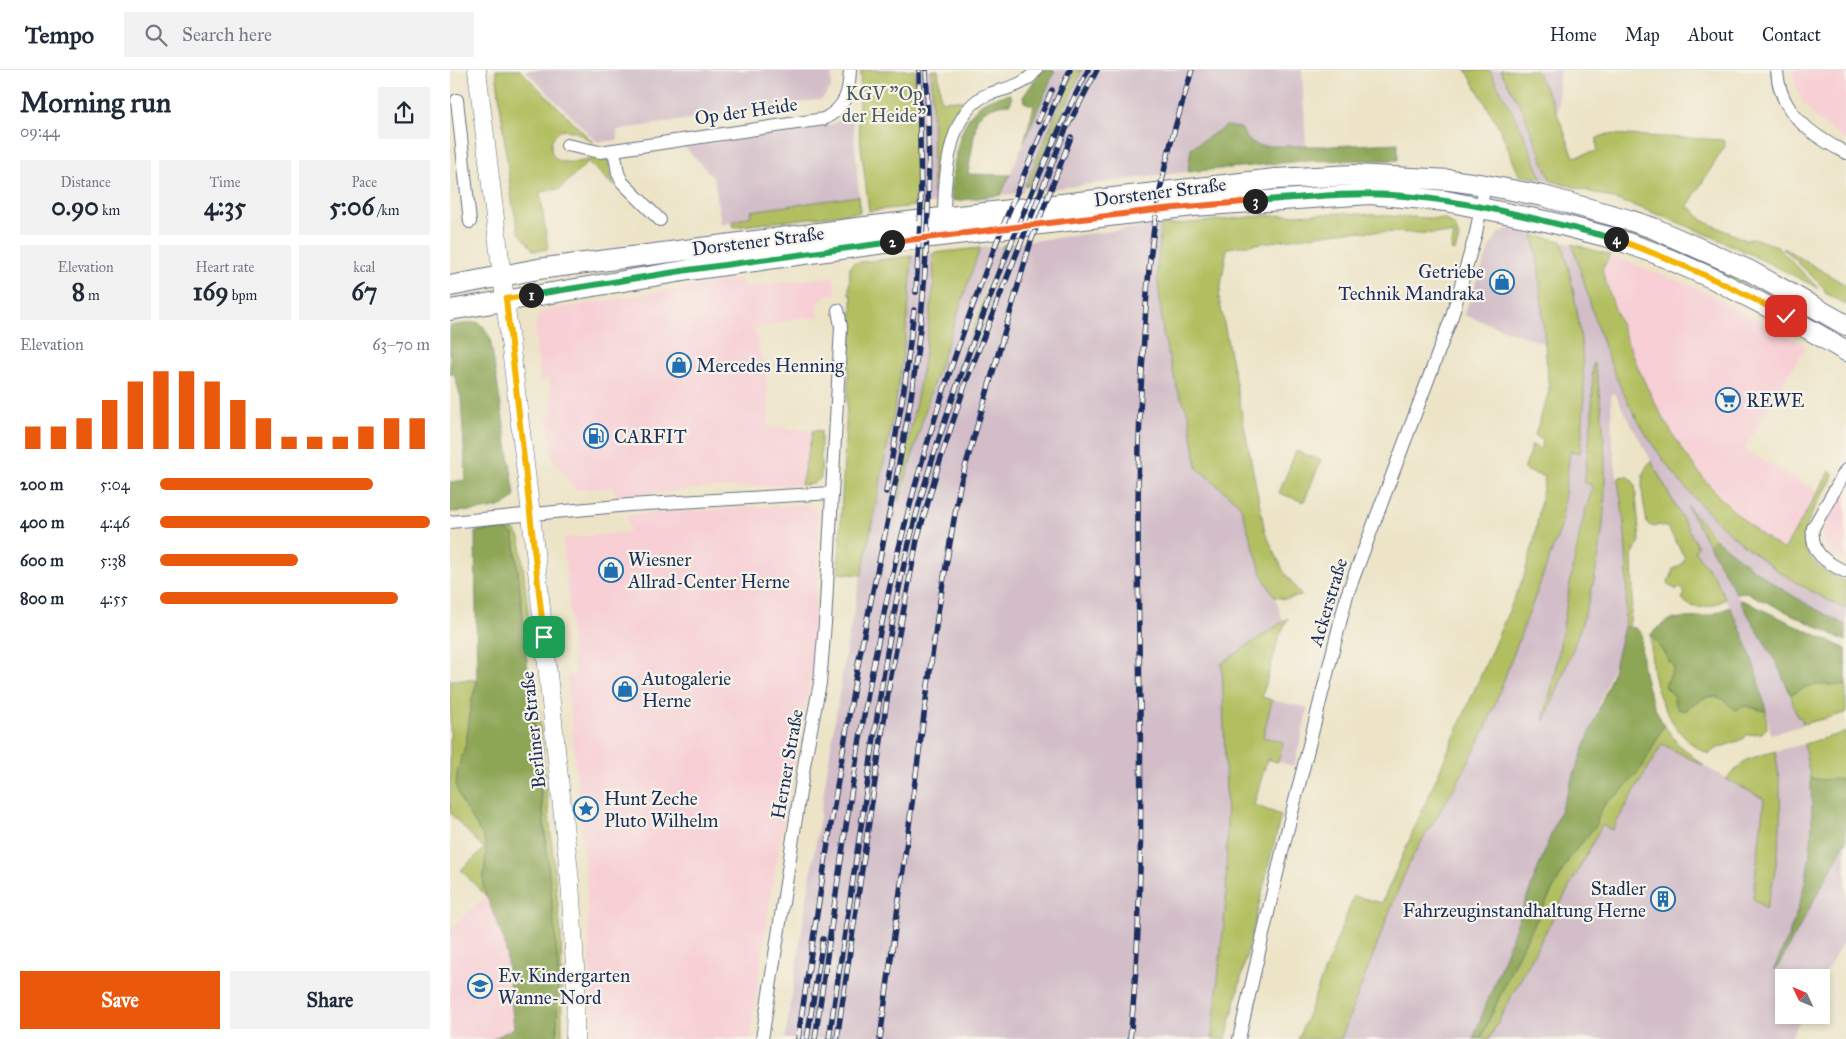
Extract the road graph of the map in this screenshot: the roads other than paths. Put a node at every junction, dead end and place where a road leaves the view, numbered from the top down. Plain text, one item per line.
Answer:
1 (478, 70) edge
2 (850, 70) edge
3 (1036, 70) edge
4 (1777, 70) edge
5 (457, 100) dead end
6 (455, 137) edge
7 (567, 145) dead end
8 (614, 150) junction
9 (1846, 153) edge
10 (1484, 185) junction
11 (1482, 208) junction
12 (944, 218) junction
13 (660, 220) dead end
14 (470, 222) dead end
15 (503, 274) junction
16 (450, 286) edge
17 (506, 299) junction
18 (450, 310) edge
19 (838, 310) dead end
20 (1846, 324) edge
21 (1846, 351) edge
22 (1846, 470) edge
23 (832, 493) junction
24 (531, 514) junction
25 (450, 522) edge
26 (1846, 572) edge
27 (575, 1039) edge
28 (762, 1039) edge
29 (1239, 1039) edge

1 - 15 main road, Berliner Straße
2 - 8 street, Op der Heide
3 - 12 street
4 - 9 street
5 - 6 street
6 - 14 street
7 - 8 street, Op der Heide
8 - 13 street
10 - 11 street, Ackerstraße
10 - 12 main road, Dorstener Straße
10 - 20 main road, Dorstener Straße
11 - 17 main road, Dorstener Straße
11 - 21 main road, Dorstener Straße
11 - 29 street, Ackerstraße
12 - 15 main road, Dorstener Straße
15 - 16 main road, Dorstener Straße
15 - 17 main road, Berliner Straße
17 - 18 main road, Dorstener Straße
17 - 24 main road, Berliner Straße
19 - 23 street, Herner Straße
22 - 26 street
23 - 24 street
23 - 28 street, Herner Straße
24 - 25 street
24 - 27 main road, Berliner Straße

